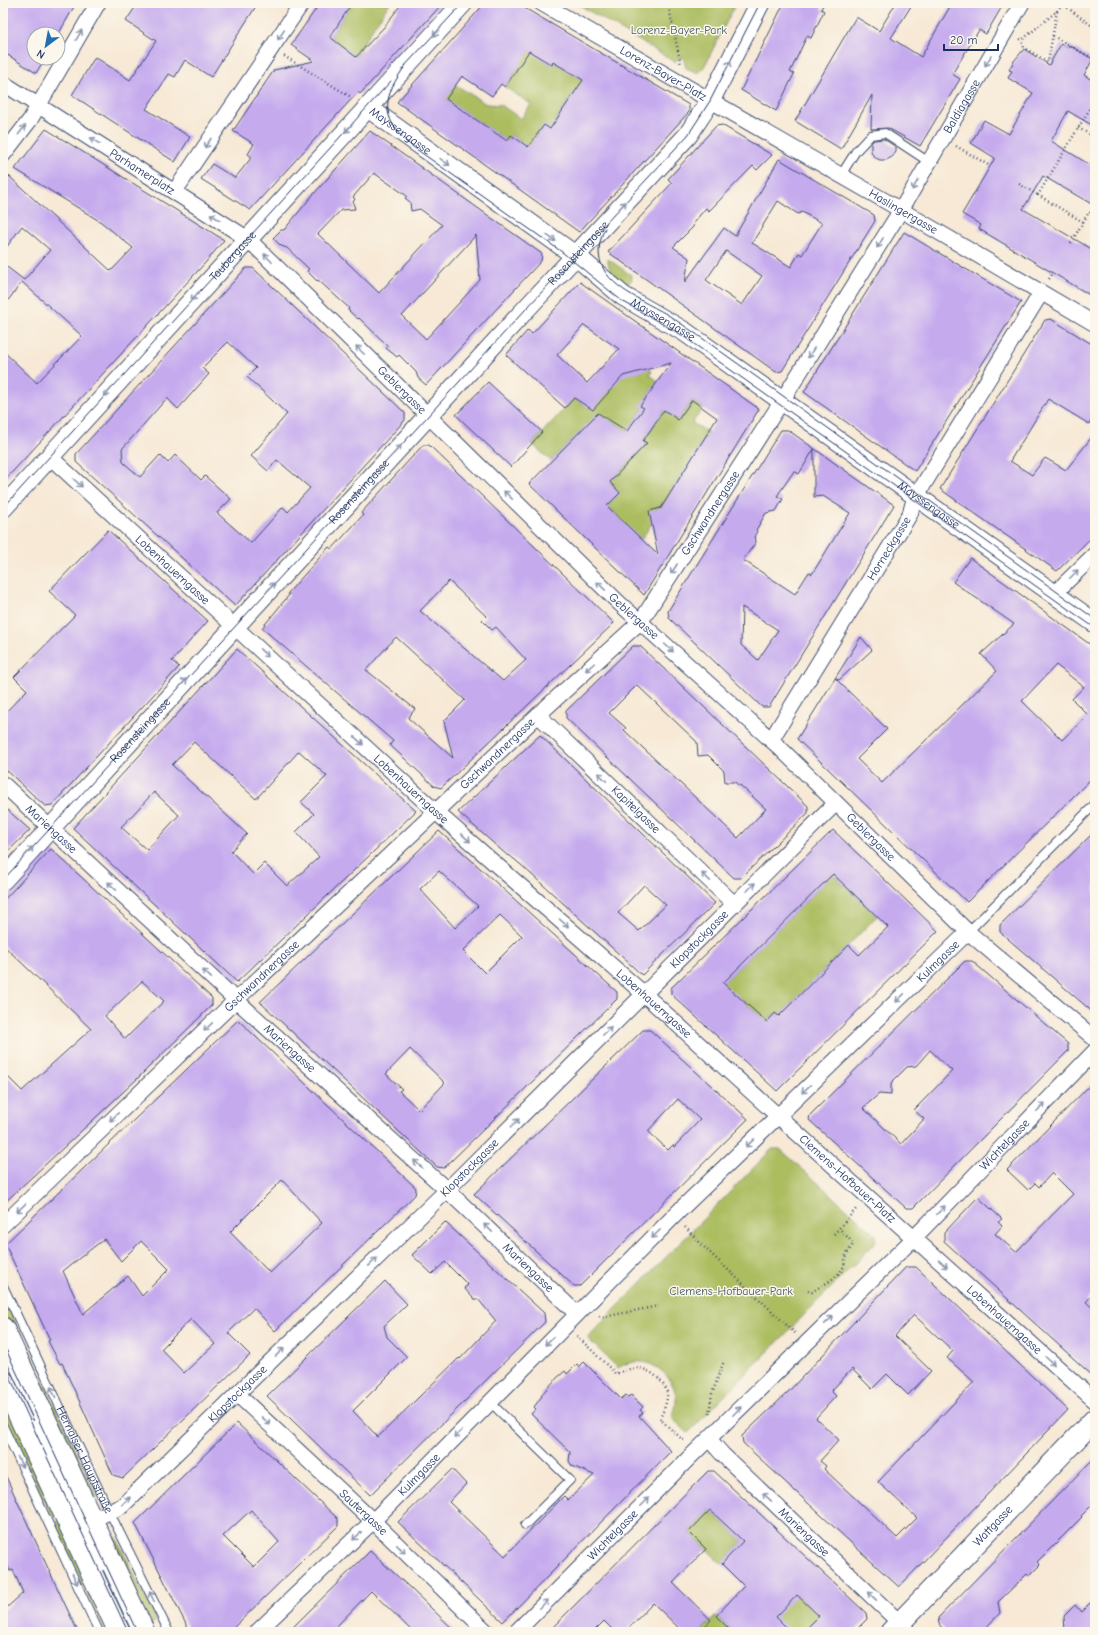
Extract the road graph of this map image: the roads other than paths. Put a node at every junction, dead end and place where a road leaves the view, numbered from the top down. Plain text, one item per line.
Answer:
1 (98, 3) edge
2 (302, 3) edge
3 (463, 3) edge
4 (541, 3) edge
5 (760, 3) edge
6 (1022, 3) edge
7 (3, 83) edge
8 (710, 101) junction
9 (38, 105) junction
10 (368, 107) junction
11 (3, 155) edge
12 (928, 162) junction
13 (841, 175) junction
14 (175, 191) junction
15 (901, 210) junction
16 (248, 238) junction
17 (576, 256) junction
18 (1041, 293) junction
19 (1095, 324) edge
20 (782, 401) junction
21 (428, 416) junction
22 (49, 456) junction
23 (916, 496) junction
24 (3, 508) edge
25 (1095, 554) edge
26 (1054, 594) junction
27 (641, 621) junction
28 (1095, 623) edge
29 (235, 626) junction
30 (538, 715) junction
31 (771, 740) junction
32 (3, 784) edge
33 (836, 803) junction
34 (1095, 804) edge
35 (436, 812) junction
36 (50, 828) junction
37 (3, 880) edge
38 (734, 904) junction
39 (968, 932) junction
40 (644, 994) junction
41 (236, 1000) junction
42 (1095, 1040) edge
43 (1095, 1052) edge
44 (778, 1116) junction
45 (447, 1190) junction
46 (3, 1225) edge
47 (914, 1238) junction
48 (3, 1286) edge
49 (576, 1313) junction
50 (3, 1328) edge
51 (3, 1380) edge
52 (237, 1394) junction
53 (1095, 1401) edge
54 (490, 1402) junction
55 (33, 1418) dead end
56 (1095, 1419) edge
57 (3, 1426) edge
58 (710, 1439) junction
59 (101, 1516) junction
60 (373, 1521) junction
61 (525, 1525) dead end
62 (106, 1575) dead end
63 (900, 1629) edge
64 (99, 1632) edge
65 (119, 1632) edge
66 (144, 1632) edge
67 (169, 1632) edge
68 (257, 1632) edge
69 (487, 1632) edge
70 (516, 1632) edge

9 -> 1 street
2 -> 14 street, Parhamerplatz
3 -> 10 street, Taubergasse
4 - 8 street, Lorenz-Bayer-Platz
8 -> 5 street, Lorenz-Bayer-Platz
6 -> 12 street, Baldiagasse
7 - 9 street
8 - 13 street, Haslingergasse
17 -> 8 street, Rosensteingasse
11 -> 9 street
14 -> 9 street, Parhamerplatz
10 -> 16 street, Taubergasse
10 -> 17 street, Mayssengasse
12 - 13 lane
12 -> 15 street, Baldiagasse
13 - 15 street, Haslingergasse
16 -> 14 street, Geblergasse
15 - 18 street, Haslingergasse
15 -> 20 street, Gschwandnergasse
21 -> 16 street, Geblergasse
16 -> 22 street, Taubergasse
17 - 20 street, Mayssengasse
17 - 21 street, Rosensteingasse
18 - 19 street, Haslingergasse
18 - 23 street, Horneckgasse
20 - 23 street, Mayssengasse
20 -> 27 street, Gschwandnergasse
27 -> 21 street, Geblergasse
29 -> 21 street, Rosensteingasse
22 - 24 street, Taubergasse
22 -> 29 street, Lobenhauerngasse
23 - 26 street, Mayssengasse
23 - 31 street, Horneckgasse
26 -> 25 street
26 - 28 street, Mayssengasse
27 -> 30 street, Gschwandnergasse
27 -> 31 street, Geblergasse
29 -> 35 street, Lobenhauerngasse
36 -> 29 street, Rosensteingasse
30 - 35 street, Gschwandnergasse
38 -> 30 street, Kapitelgasse
31 - 33 street, Geblergasse
32 - 36 street, Mariengasse
38 -> 33 street, Klopstockgasse
33 - 39 street, Geblergasse
34 - 39 lane, Kulmgasse
35 -> 40 street, Lobenhauerngasse
35 - 41 street, Gschwandnergasse
37 -> 36 street, Rosensteingasse
41 -> 36 street, Mariengasse
38 - 40 street, Klopstockgasse
39 - 42 street, Geblergasse
39 -> 44 street, Kulmgasse
40 - 44 street, Lobenhauerngasse
45 -> 40 street, Klopstockgasse
45 -> 41 street, Mariengasse
41 -> 46 street, Gschwandnergasse
47 -> 43 street, Wichtelgasse
44 - 47 street, Clemens-Hofbauer-Platz
44 -> 49 street
49 -> 45 street, Mariengasse
52 -> 45 street, Klopstockgasse
47 -> 53 street, Lobenhauerngasse
58 -> 47 street
59 -> 48 lane, Hernalser Hauptstraße
49 -> 54 street, Kulmgasse
50 - 59 main road, Hernalser Hauptstraße
51 - 65 main road
59 -> 52 street, Klopstockgasse
52 -> 60 street, Sautergasse
54 -> 60 street, Kulmgasse
54 - 61 lane
55 - 62 lane
56 - 63 main road, Wattgasse
57 -> 64 lane
63 -> 58 street, Mariengasse
70 -> 58 street, Wichtelgasse
59 - 66 main road, Hernalser Hauptstraße
67 -> 59 lane, Hernalser Hauptstraße
60 -> 68 street, Kulmgasse
60 -> 69 street, Sautergasse

